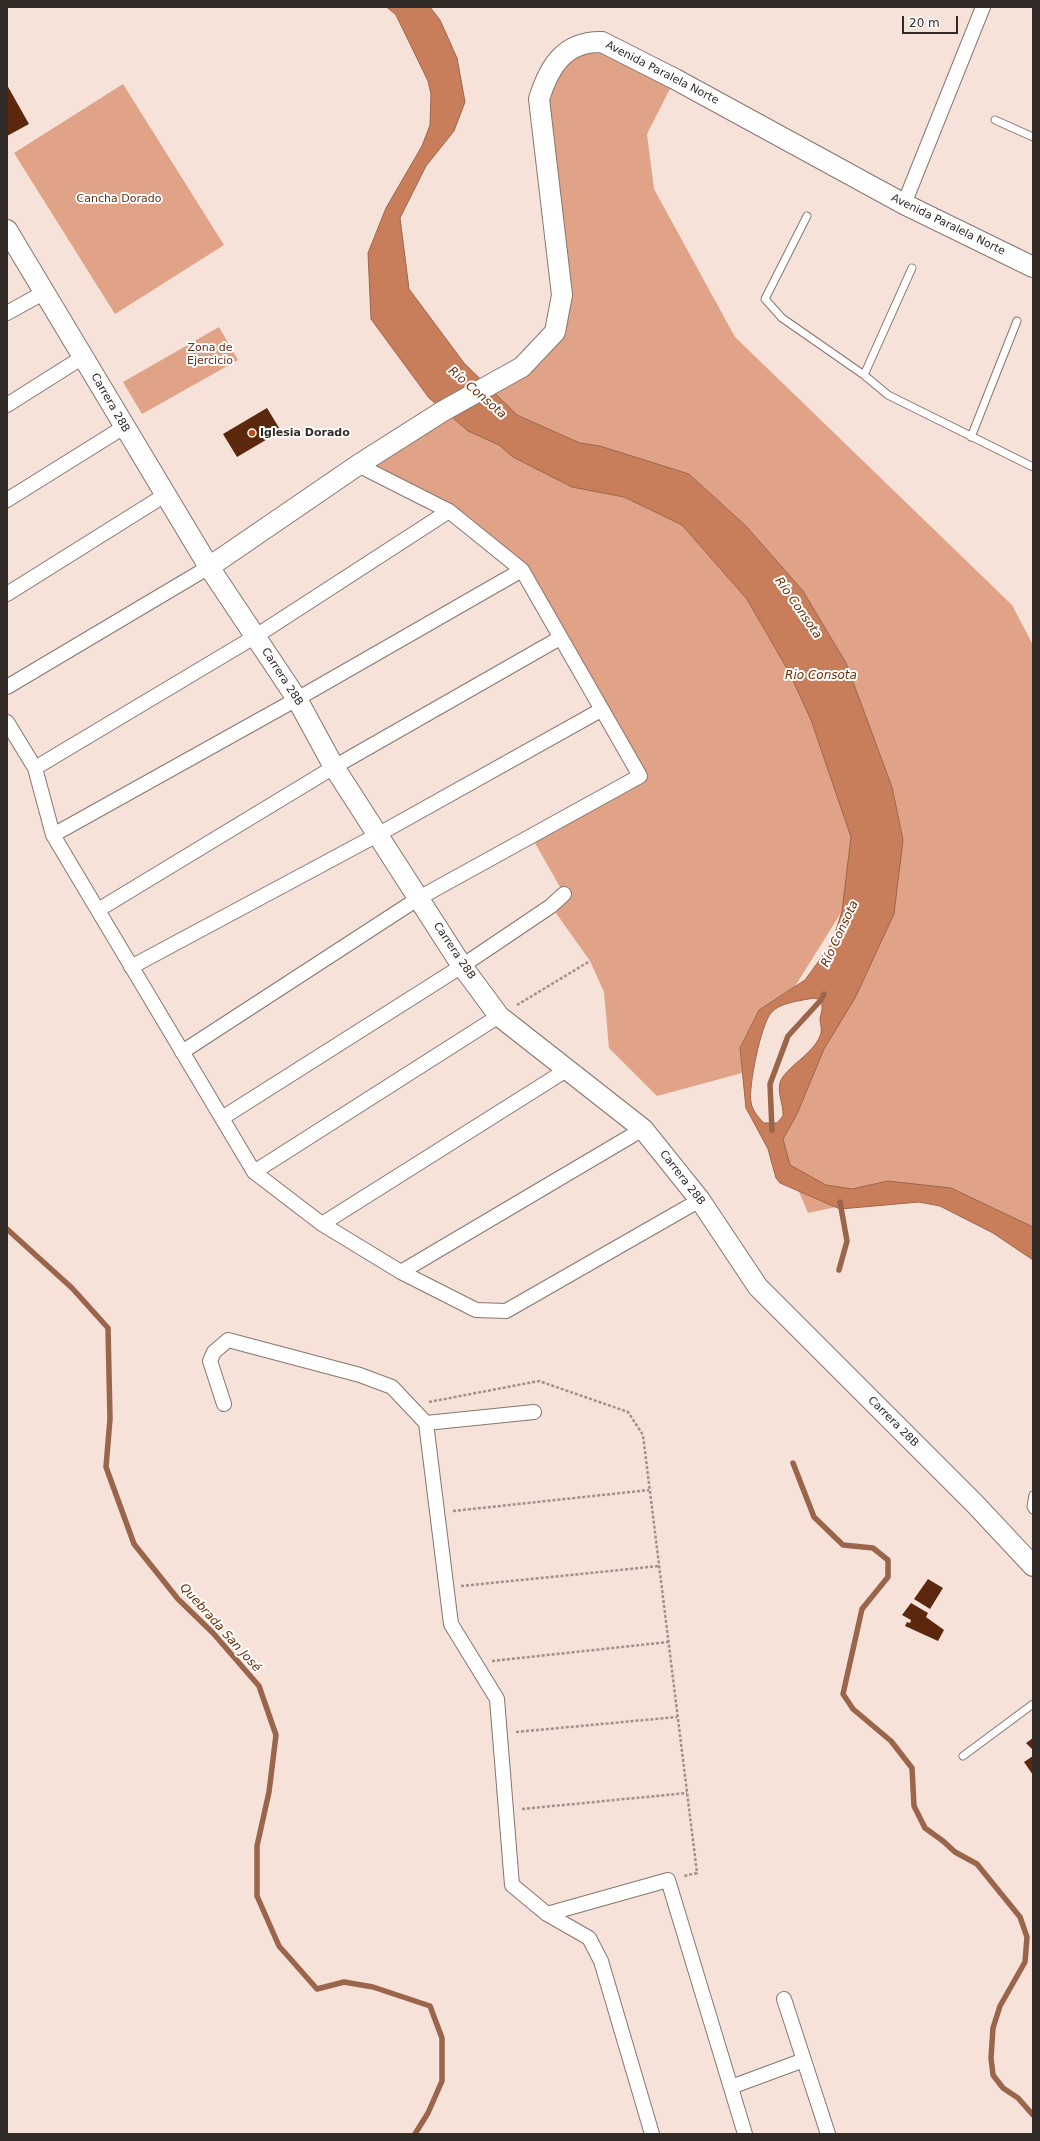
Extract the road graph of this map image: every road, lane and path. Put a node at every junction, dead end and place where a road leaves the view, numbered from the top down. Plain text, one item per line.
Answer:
1 (983, 7) edge
2 (995, 120) dead end
3 (1033, 137) edge
4 (904, 204) junction
5 (807, 216) dead end
6 (7, 230) edge
7 (912, 268) dead end
8 (1033, 268) edge
9 (45, 292) junction
10 (7, 313) edge
11 (1017, 321) dead end
12 (83, 357) junction
13 (864, 375) junction
14 (7, 405) edge
15 (124, 427) junction
16 (971, 437) junction
17 (358, 466) junction
18 (1033, 467) edge
19 (165, 495) junction
20 (7, 500) edge
21 (448, 511) junction
22 (209, 567) junction
23 (522, 570) junction
24 (7, 594) edge
25 (256, 636) junction
26 (560, 638) junction
27 (7, 687) edge
28 (297, 699) junction
29 (601, 710) junction
30 (7, 722) edge
31 (334, 767) junction
32 (35, 768) junction
33 (379, 834) junction
34 (53, 835) junction
35 (564, 894) dead end
36 (419, 898) junction
37 (98, 910) junction
38 (590, 961) dead end
39 (462, 966) junction
40 (131, 967) junction
41 (499, 1016) junction
42 (182, 1052) junction
43 (568, 1069) junction
44 (222, 1118) junction
45 (643, 1129) junction
46 (254, 1172) junction
47 (700, 1200) junction
48 (322, 1224) junction
49 (401, 1272) junction
50 (224, 1404) dead end
51 (409, 1406) junction
52 (534, 1412) dead end
53 (426, 1423) junction
54 (649, 1490) junction
55 (1033, 1495) edge
56 (1033, 1510) edge
57 (437, 1513) junction
58 (659, 1566) junction
59 (1033, 1566) edge
60 (447, 1588) junction
61 (668, 1642) junction
62 (475, 1663) junction
63 (1033, 1704) edge
64 (677, 1717) junction
65 (500, 1733) junction
66 (963, 1756) dead end
67 (687, 1793) junction
68 (506, 1811) junction
69 (697, 1873) dead end
70 (547, 1914) junction
71 (784, 1999) dead end
72 (804, 2060) junction
73 (731, 2087) junction
74 (652, 2134) edge
75 (745, 2134) edge
76 (828, 2134) edge

1 - 4 street
2 - 3 lane
4 - 8 street, Avenida Paralela Norte
4 - 17 street, Avenida Paralela Norte
5 - 13 lane
6 - 9 street, Carrera 28B
7 - 13 lane
9 - 10 street
9 - 12 street, Carrera 28B
11 - 16 lane
12 - 14 street
12 - 15 street, Carrera 28B
13 - 16 lane
15 - 19 street, Carrera 28B
15 - 20 street
16 - 18 lane
17 - 21 street
17 - 22 street, Avenida Paralela Norte
19 - 22 street, Carrera 28B
19 - 24 street
21 - 23 street
21 - 25 street
22 - 25 street, Carrera 28B
22 - 27 street
23 - 26 street
23 - 28 street
25 - 28 street, Carrera 28B
25 - 32 street
26 - 29 street
26 - 31 street
28 - 31 street, Carrera 28B
28 - 34 street
29 - 33 street
29 - 36 street
30 - 32 street
31 - 33 street, Carrera 28B
31 - 37 street
32 - 34 street
33 - 36 street, Carrera 28B
33 - 40 street
34 - 37 street
35 - 39 street
36 - 39 street, Carrera 28B
36 - 42 street
37 - 40 street
38 - 41 path
39 - 41 street, Carrera 28B
39 - 44 street
40 - 42 street
41 - 43 street, Carrera 28B
41 - 46 street
42 - 44 street
43 - 45 street, Carrera 28B
43 - 48 street
44 - 46 street
45 - 47 street, Carrera 28B
45 - 49 street
46 - 48 street
47 - 49 street
47 - 59 street, Carrera 28B
48 - 49 street
50 - 51 street
51 - 53 street
51 - 54 path
52 - 53 street
53 - 57 street
54 - 57 path
54 - 58 path
55 - 56 lane
57 - 60 street
58 - 60 path
58 - 61 path
60 - 62 street
61 - 62 path
61 - 64 path
62 - 65 street
63 - 66 lane
64 - 65 path
64 - 67 path
65 - 68 street
67 - 68 path
67 - 69 path
68 - 70 street
70 - 73 street
70 - 74 street
71 - 72 street
72 - 73 street
72 - 76 street
73 - 75 street

